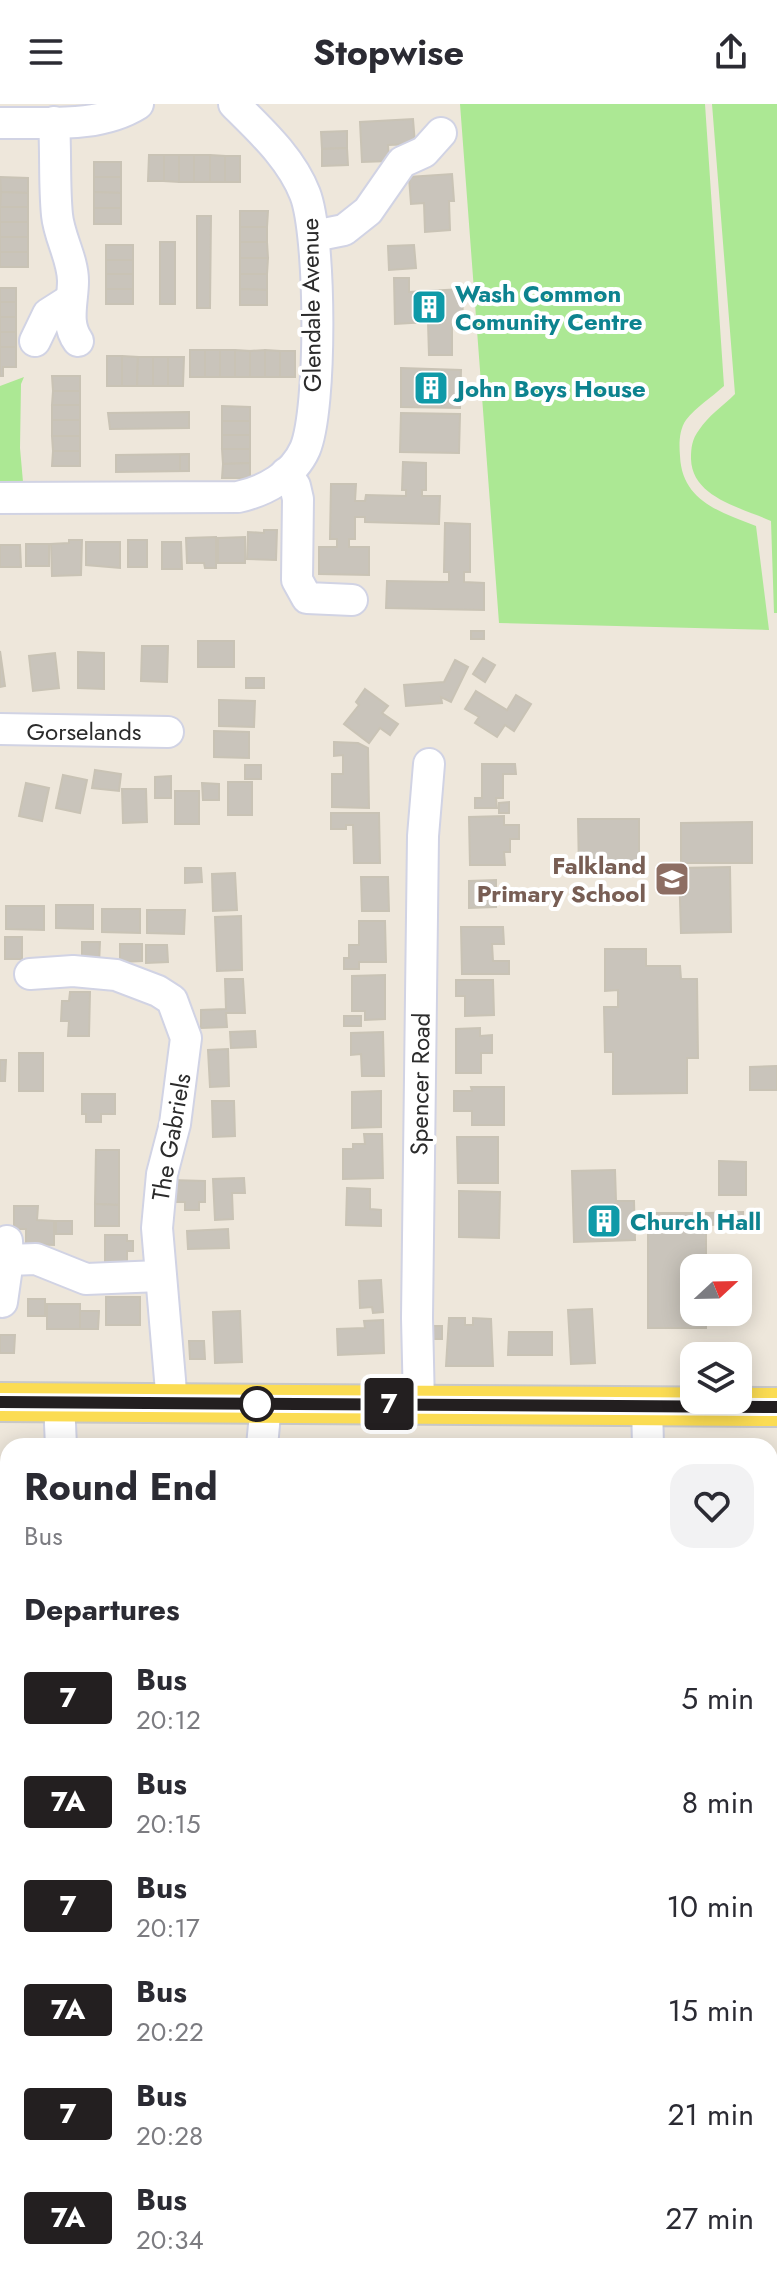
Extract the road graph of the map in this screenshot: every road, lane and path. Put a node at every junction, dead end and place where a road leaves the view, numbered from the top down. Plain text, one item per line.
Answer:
1 (138, 104) edge
2 (234, 104) edge
3 (54, 122) junction
4 (0, 123) edge
5 (441, 133) dead end
6 (314, 236) junction
7 (70, 300) junction
8 (35, 341) dead end
9 (78, 341) dead end
10 (286, 473) junction
11 (0, 498) edge
12 (352, 600) dead end
13 (0, 729) edge
14 (168, 732) dead end
15 (429, 764) dead end
16 (30, 974) dead end
17 (160, 1276) junction
18 (2, 1302) dead end
19 (0, 1402) edge
20 (59, 1402) junction
21 (172, 1403) junction
22 (266, 1404) junction
23 (419, 1405) junction
24 (647, 1405) junction
25 (777, 1407) edge
26 (61, 1438) edge
27 (263, 1438) edge
28 (648, 1438) edge

1 - 3 street
2 - 6 street, Glendale Avenue
3 - 4 street
3 - 7 street
5 - 6 street
6 - 10 street, Glendale Avenue
7 - 8 street
7 - 9 street
10 - 11 street, Glendale Avenue
10 - 12 street
13 - 14 street, Gorselands
15 - 23 street, Spencer Road
16 - 17 street, The Gabriels
17 - 18 street
17 - 21 street, The Gabriels
19 - 20 main road
20 - 21 main road
20 - 26 street
21 - 22 main road
22 - 23 main road
22 - 27 street
23 - 24 main road
24 - 25 main road
24 - 28 street

